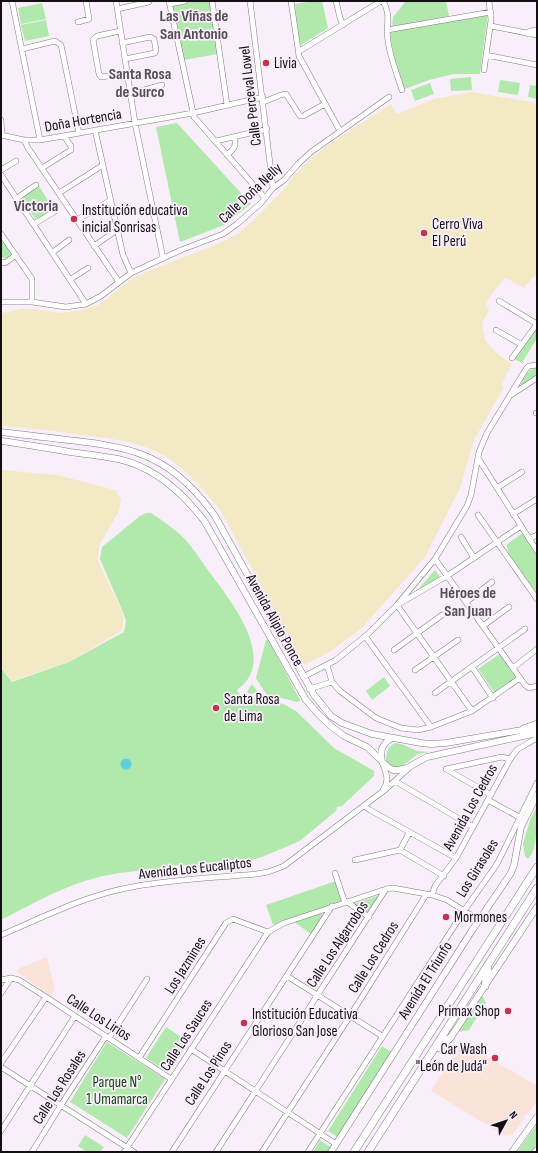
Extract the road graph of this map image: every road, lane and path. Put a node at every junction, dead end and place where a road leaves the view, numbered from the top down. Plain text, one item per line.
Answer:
1 (12, 1) edge
2 (86, 1) edge
3 (116, 1) edge
4 (184, 1) edge
5 (212, 1) edge
6 (250, 1) edge
7 (291, 1) edge
8 (336, 1) edge
9 (382, 1) edge
10 (488, 1) edge
11 (149, 2) dead end
12 (170, 3) edge
13 (117, 9) junction
14 (491, 12) junction
15 (78, 22) dead end
16 (343, 25) junction
17 (491, 26) junction
18 (387, 30) junction
19 (537, 30) edge
20 (120, 31) junction
21 (528, 34) junction
22 (537, 35) edge
23 (122, 43) junction
24 (22, 49) junction
25 (298, 52) junction
26 (486, 55) junction
27 (125, 59) junction
28 (537, 65) edge
29 (484, 70) dead end
30 (127, 74) junction
31 (162, 84) dead end
32 (402, 90) dead end
33 (130, 94) junction
34 (389, 97) dead end
35 (263, 100) junction
36 (325, 104) junction
37 (227, 105) junction
38 (193, 113) junction
39 (1, 120) edge
40 (135, 123) junction
41 (95, 130) junction
42 (267, 130) junction
43 (340, 131) junction
44 (79, 133) junction
45 (2, 135) edge
46 (64, 136) junction
47 (234, 137) junction
48 (24, 140) junction
49 (40, 140) junction
50 (216, 142) junction
51 (228, 155) junction
52 (16, 160) dead end
53 (103, 165) junction
54 (42, 168) junction
55 (1, 170) edge
56 (1, 175) edge
57 (36, 185) dead end
58 (273, 188) junction
59 (59, 192) junction
60 (17, 198) junction
61 (265, 198) junction
62 (111, 200) junction
63 (54, 212) dead end
64 (77, 220) junction
65 (34, 224) junction
66 (117, 230) junction
67 (1, 234) edge
68 (69, 240) dead end
69 (94, 246) junction
70 (53, 252) junction
71 (16, 255) junction
72 (162, 258) junction
73 (1, 262) edge
74 (88, 268) dead end
75 (131, 273) junction
76 (71, 279) junction
77 (119, 282) junction
78 (499, 301) dead end
79 (1, 302) edge
80 (32, 302) junction
81 (86, 304) junction
82 (537, 324) edge
83 (496, 330) dead end
84 (522, 345) junction
85 (512, 358) dead end
86 (537, 365) edge
87 (537, 378) edge
88 (508, 397) junction
89 (1, 432) edge
90 (1, 441) edge
91 (478, 458) junction
92 (522, 472) dead end
93 (497, 488) junction
94 (537, 499) edge
95 (514, 514) junction
96 (478, 515) dead end
97 (215, 516) junction
98 (205, 522) junction
99 (521, 526) junction
100 (537, 535) edge
101 (461, 537) dead end
102 (530, 539) junction
103 (497, 543) junction
104 (537, 552) edge
105 (474, 558) junction
106 (435, 559) junction
107 (447, 576) junction
108 (492, 582) dead end
109 (537, 599) edge
110 (466, 602) junction
111 (397, 606) junction
112 (509, 607) dead end
113 (442, 615) dead end
114 (483, 626) junction
115 (525, 629) dead end
116 (417, 633) junction
117 (366, 636) junction
118 (458, 640) dead end
119 (499, 648) junction
120 (394, 650) dead end
121 (537, 650) edge
122 (434, 657) junction
123 (327, 665) junction
124 (472, 667) junction
125 (513, 668) junction
126 (415, 670) dead end
127 (303, 677) junction
128 (520, 678) junction
129 (332, 682) junction
130 (452, 682) junction
131 (537, 686) edge
132 (309, 689) junction
133 (435, 693) dead end
134 (493, 698) junction
135 (472, 712) junction
136 (537, 723) edge
137 (431, 727) junction
138 (537, 728) edge
139 (516, 731) junction
140 (537, 733) edge
141 (392, 738) junction
142 (537, 738) edge
143 (510, 759) junction
144 (382, 762) junction
145 (412, 765) junction
146 (395, 781) junction
147 (537, 783) edge
148 (491, 795) junction
149 (537, 795) edge
150 (376, 796) junction
151 (488, 800) junction
152 (364, 806) junction
153 (519, 817) junction
154 (473, 827) junction
155 (409, 833) junction
156 (400, 850) junction
157 (456, 858) junction
158 (355, 860) dead end
159 (537, 867) edge
160 (335, 873) dead end
161 (444, 876) junction
162 (537, 888) edge
163 (386, 889) junction
164 (426, 895) junction
165 (432, 895) junction
166 (346, 902) junction
167 (332, 906) junction
168 (537, 907) edge
169 (464, 911) junction
170 (369, 917) junction
171 (479, 920) junction
172 (268, 932) junction
173 (1, 935) edge
174 (489, 965) junction
175 (287, 976) junction
176 (11, 978) junction
177 (147, 979) dead end
178 (1, 980) edge
179 (485, 986) junction
180 (1, 993) edge
181 (318, 996) junction
182 (46, 997) junction
183 (75, 1016) junction
184 (350, 1016) junction
185 (382, 1036) junction
186 (108, 1037) junction
187 (451, 1037) joint
188 (191, 1049) junction
189 (139, 1058) junction
190 (1, 1063) edge
191 (1, 1067) edge
192 (422, 1069) junction
193 (223, 1071) junction
194 (171, 1079) junction
195 (31, 1086) junction
196 (255, 1092) junction
197 (60, 1105) junction
198 (288, 1113) junction
199 (537, 1117) edge
200 (1, 1131) edge
201 (320, 1134) junction
202 (336, 1144) junction
203 (125, 1150) edge
204 (32, 1152) edge
205 (134, 1152) edge
206 (172, 1152) edge
207 (216, 1152) edge
208 (262, 1152) edge
209 (308, 1152) edge
210 (331, 1152) edge
211 (354, 1152) edge
212 (368, 1152) edge
213 (512, 1152) edge

1 - 24 street
2 - 15 street
3 - 13 street
4 - 12 street
5 - 37 street
6 - 35 street, Calle Perceval Lowel
7 - 25 street
8 - 16 street
9 - 16 street
9 - 18 street
10 - 14 street
11 - 13 street
12 - 38 street
13 - 20 street
14 - 17 street
14 - 18 street
16 - 25 street
17 - 21 street
17 - 26 street
18 - 32 street
19 - 21 street
20 - 23 street
20 - 30 street
21 - 22 street
23 - 27 street
23 - 27 street
24 - 44 street
24 - 49 street
25 - 36 street
26 - 28 street
26 - 29 street
27 - 30 street
30 - 33 street
31 - 33 street
33 - 40 street
34 - 43 street, Calle Doña Nelly
35 - 36 street, Doña Hortencia
35 - 37 street, Doña Hortencia
35 - 42 street, Calle Perceval Lowel
36 - 43 street
37 - 38 street, Doña Hortencia
38 - 40 street, Doña Hortencia
38 - 50 street
39 - 45 street
40 - 41 street, Doña Hortencia
40 - 72 street
41 - 44 street, Doña Hortencia
41 - 53 street
42 - 47 street
42 - 58 street, Calle Perceval Lowel
43 - 58 street, Calle Doña Nelly
44 - 46 street, Doña Hortencia
45 - 48 street, Doña Hortencia
46 - 49 street, Doña Hortencia
46 - 54 street
47 - 50 street
47 - 51 street
48 - 49 street, Doña Hortencia
48 - 54 street
50 - 51 street
51 - 61 street
52 - 55 street
53 - 59 street
53 - 62 street
54 - 59 street
56 - 60 street
57 - 60 street
58 - 61 street, Calle Doña Nelly
59 - 64 street
60 - 65 street
61 - 72 street, Calle Doña Nelly
62 - 64 street
62 - 66 street
63 - 65 street
64 - 69 street
65 - 70 street
66 - 69 street
66 - 75 street
67 - 71 street
68 - 70 street
69 - 77 street
70 - 76 street
71 - 73 street
71 - 80 street
72 - 75 street, Calle Doña Nelly
74 - 76 street
75 - 77 street, Calle Doña Nelly
76 - 81 street
77 - 81 street, Calle Doña Nelly
78 - 82 street
79 - 80 street, Calle Doña Nelly
80 - 81 street, Calle Doña Nelly
82 - 84 street
83 - 84 street
84 - 85 street
86 - 88 street
87 - 88 street
88 - 91 street
89 - 97 main road, Avenida Alipio Ponce
90 - 98 main road, Avenida Alipio Ponce
91 - 93 street
91 - 106 street
92 - 93 street
93 - 95 street
94 - 95 street
95 - 99 street
96 - 103 street
97 - 98 main road
97 - 127 main road, Avenida Alipio Ponce
98 - 144 main road, Avenida Alipio Ponce
99 - 102 street
99 - 103 street
100 - 102 street
101 - 105 street
102 - 104 street
103 - 105 street
103 - 109 street
105 - 107 street
106 - 107 street
106 - 111 street
107 - 110 street
107 - 111 street
108 - 110 street
110 - 114 street
111 - 116 street
111 - 117 street
112 - 114 street
113 - 116 street
114 - 119 street
115 - 119 street
116 - 120 street
116 - 122 street
117 - 123 street
117 - 137 street
118 - 122 street
119 - 124 street
119 - 125 street
121 - 125 street
122 - 126 street
122 - 130 street
123 - 127 street
123 - 129 street
124 - 130 street
124 - 134 street
125 - 128 street
127 - 132 main road, Avenida Alipio Ponce
128 - 131 street
128 - 134 street
129 - 132 street
129 - 137 street
130 - 133 street
130 - 135 street
132 - 141 main road, Avenida Alipio Ponce
134 - 135 street
135 - 137 street
136 - 139 street
138 - 139 main road, Avenida Alipio Ponce
139 - 141 main road, Avenida Alipio Ponce
140 - 145 main road, Avenida Alipio Ponce
141 - 144 main road
142 - 143 street, Avenida Los Cedros
143 - 148 street, Avenida Los Cedros
143 - 148 street
144 - 145 main road, Avenida Alipio Ponce
144 - 150 street, Avenida Los Eucaliptos
145 - 146 street, Avenida Los Eucaliptos
146 - 150 street, Avenida Los Eucaliptos
146 - 154 street
147 - 153 street, Los Girasoles
148 - 151 street, Avenida Los Cedros
149 - 171 main road, Avenida El Triunfo
150 - 152 street, Avenida Los Eucaliptos
151 - 153 street
151 - 154 street, Avenida Los Cedros
152 - 155 street
152 - 173 street, Avenida Los Eucaliptos
153 - 169 street, Los Girasoles
154 - 157 street, Avenida Los Cedros
155 - 156 street
155 - 157 street
156 - 158 street
156 - 161 street
157 - 161 street, Avenida Los Cedros
159 - 211 highway
160 - 166 street
161 - 165 street, Avenida Los Cedros
162 - 174 highway
163 - 164 street
163 - 166 street
163 - 170 street, Calle Los Algarrobos
164 - 165 street
164 - 184 street, Calle Los Cedros
165 - 169 street
166 - 167 street
166 - 170 street
167 - 172 street
167 - 175 street, Calle Los Pinos
168 - 179 main road
169 - 171 street
169 - 185 street, Los Girasoles
170 - 181 street, Calle Los Algarrobos
171 - 202 main road, Avenida El Triunfo
172 - 188 street, Calle Los Sauces
172 - 189 street, Los Jazmines
174 - 179 highway
174 - 192 highway
175 - 181 street
175 - 193 street, Calle Los Pinos
176 - 178 street
176 - 180 street
176 - 182 street, Calle Los Lirios
177 - 186 street, Calle Los Rosales
179 - 187 main road
181 - 184 street
181 - 196 street, Calle Los Algarrobos
182 - 183 street, Calle Los Lirios
182 - 190 street
183 - 186 street, Calle Los Lirios
183 - 195 street
184 - 185 street
184 - 198 street, Calle Los Cedros
185 - 201 street, Los Girasoles
186 - 189 street, Calle Los Lirios
186 - 197 street, Calle Los Rosales
187 - 192 highway
188 - 193 street
188 - 194 street, Calle Los Sauces
189 - 194 street, Calle Los Lirios
191 - 195 street
192 - 212 highway
193 - 196 street
193 - 206 street, Calle Los Pinos
194 - 203 street, Calle Los Sauces
195 - 197 street
195 - 200 street
196 - 198 street
196 - 207 street, Calle Los Algarrobos
197 - 203 street
197 - 204 street, Calle Los Rosales
198 - 201 street
198 - 208 street, Calle Los Cedros
199 - 213 main road
201 - 202 street
201 - 209 street, Los Girasoles
202 - 210 main road, Avenida El Triunfo
203 - 205 street

